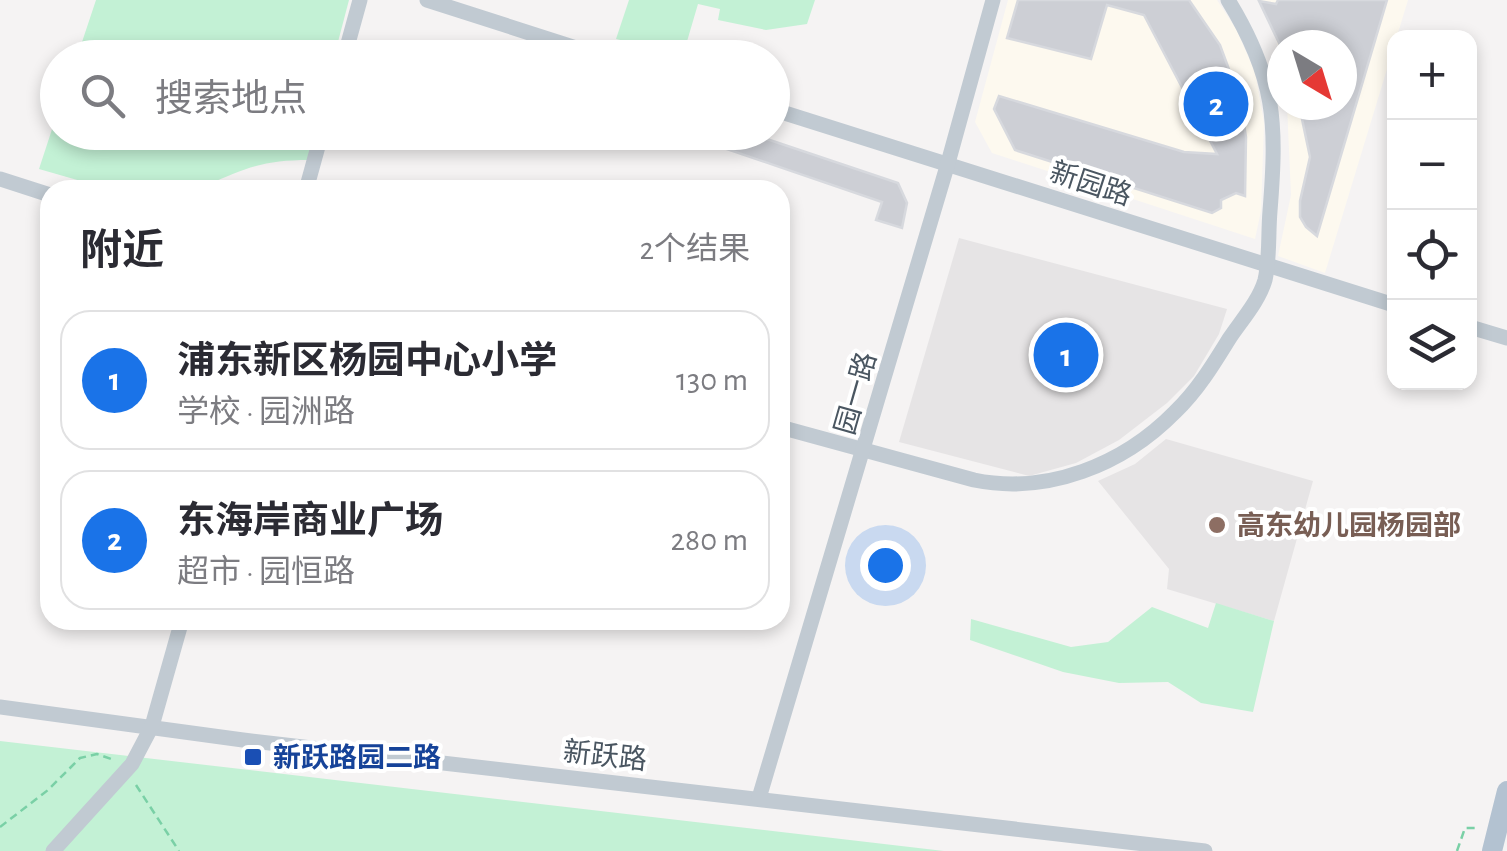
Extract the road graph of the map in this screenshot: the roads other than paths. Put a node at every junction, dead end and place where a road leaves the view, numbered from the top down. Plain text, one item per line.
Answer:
1 (360, 0) edge
2 (428, 0) edge
3 (993, 0) edge
4 (1228, 0) edge
5 (349, 40) edge
6 (551, 40) edge
7 (790, 115) edge
8 (317, 150) edge
9 (948, 163) junction
10 (0, 179) edge
11 (309, 180) edge
12 (40, 192) edge
13 (1266, 265) junction
14 (1387, 303) edge
15 (1477, 329) edge
16 (1507, 338) edge
17 (790, 430) edge
18 (864, 450) junction
19 (179, 630) edge
20 (0, 707) edge
21 (152, 726) junction
22 (1507, 791) edge
23 (759, 798) junction
24 (53, 851) edge
25 (1205, 851) edge
26 (1492, 851) edge

1 - 5 street
2 - 6 street
3 - 9 street, 园一路
4 - 13 street
7 - 9 street, 新园路
8 - 11 street
9 - 13 street, 新园路
9 - 18 street, 园一路
10 - 12 street
13 - 14 street, 新园路
13 - 18 street
15 - 16 street
17 - 18 street
18 - 23 street, 园一路
19 - 21 street
20 - 21 street, 新跃路
21 - 23 street, 新跃路
21 - 24 street
22 - 26 main road
23 - 25 street, 新跃路

